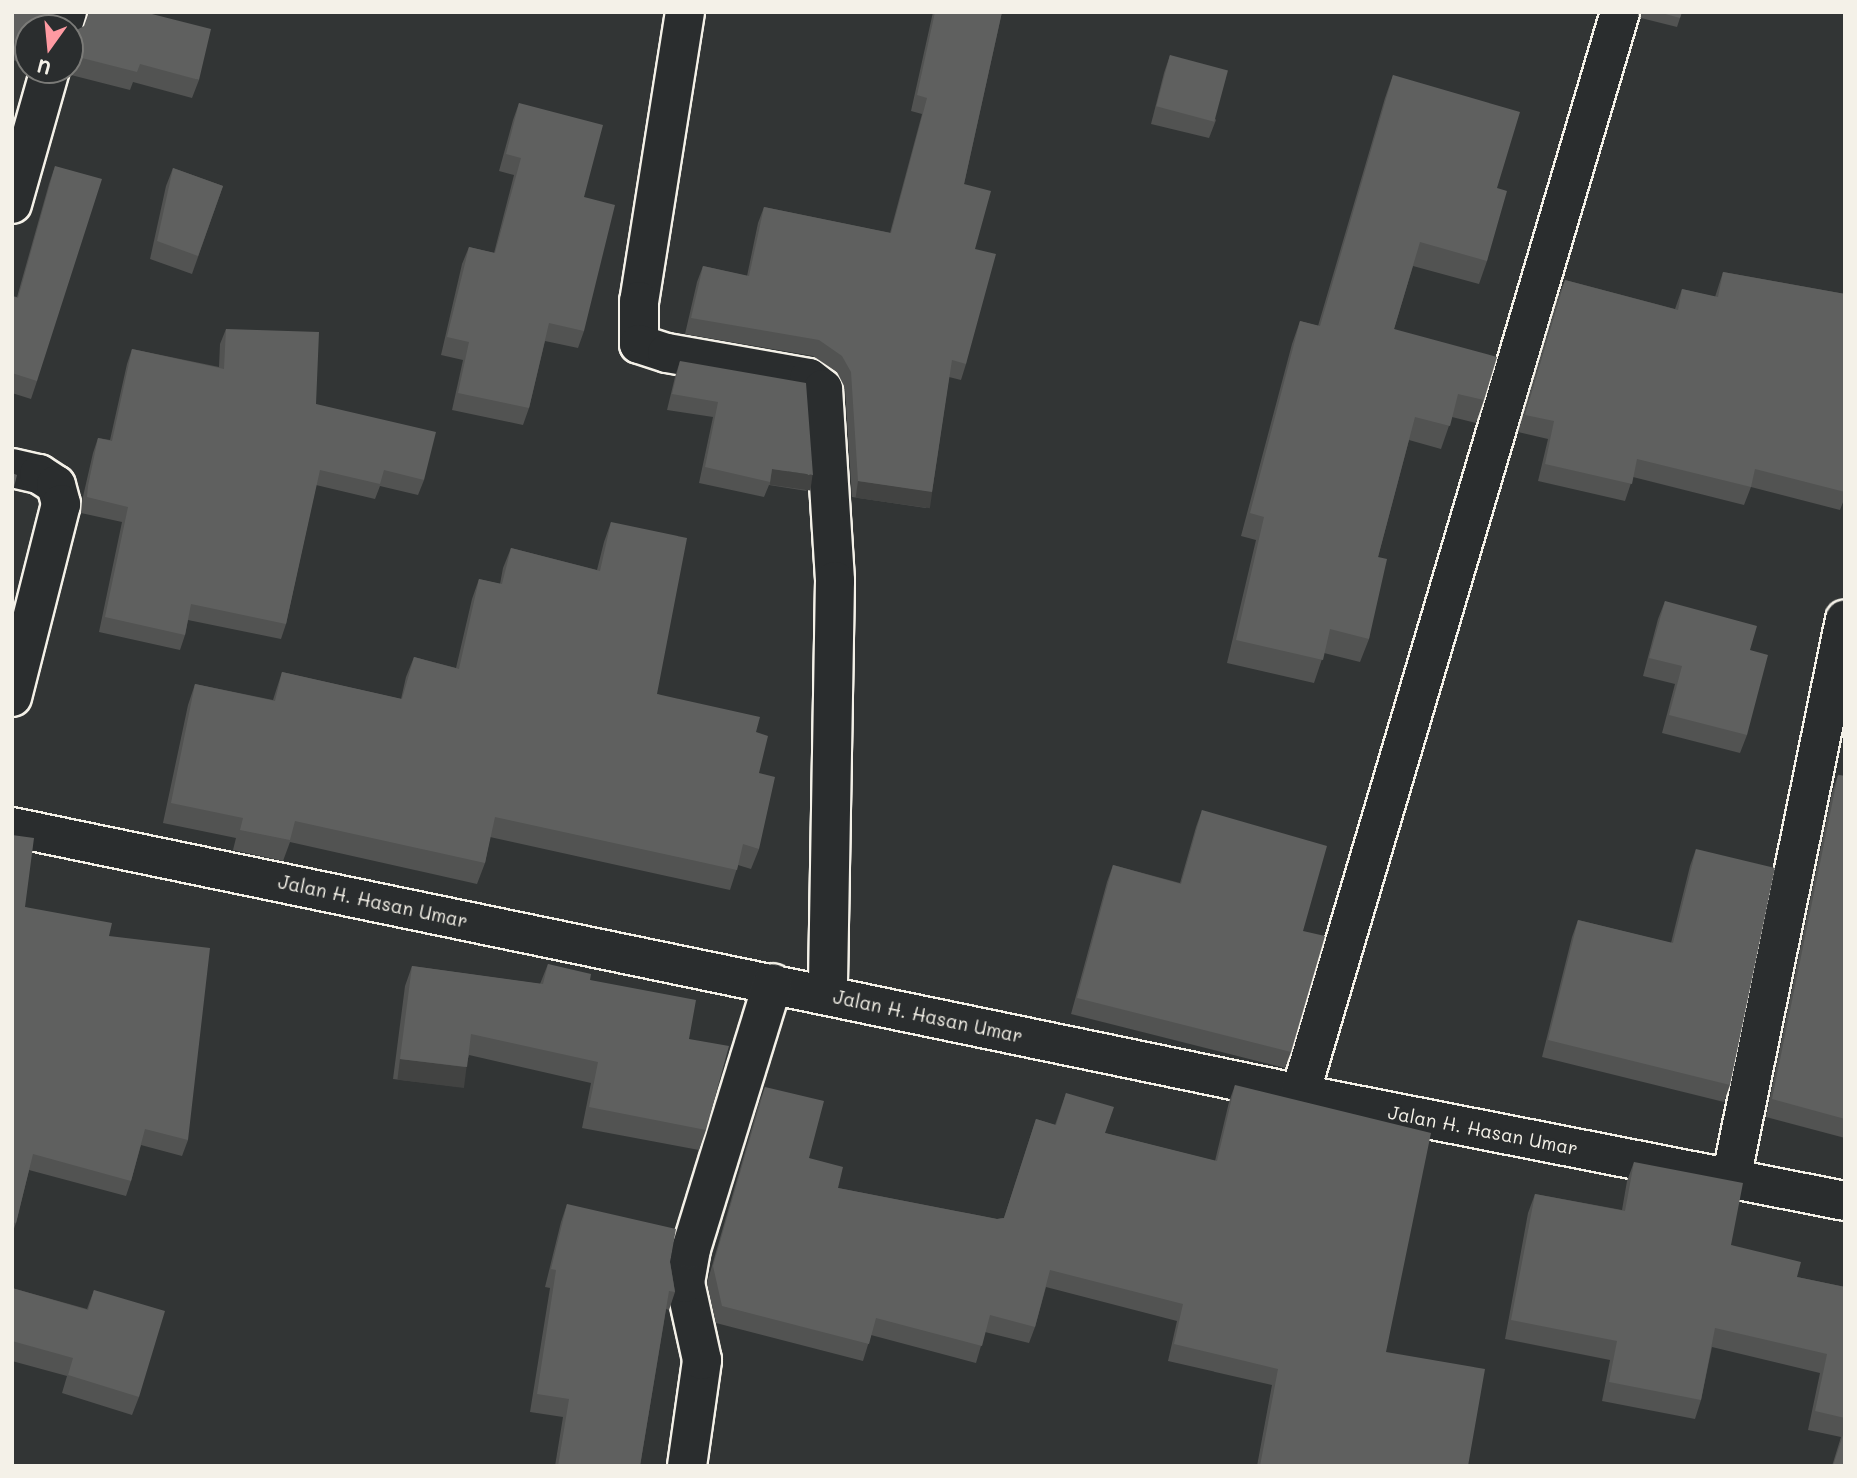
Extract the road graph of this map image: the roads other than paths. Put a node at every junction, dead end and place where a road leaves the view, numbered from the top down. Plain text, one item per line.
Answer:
1 (685, 12) edge
2 (1620, 12) edge
3 (46, 84) edge
4 (12, 204) edge
5 (12, 468) edge
6 (1845, 619) edge
7 (12, 697) edge
8 (12, 827) edge
9 (773, 982) junction
10 (828, 995) junction
11 (1300, 1094) junction
12 (1731, 1179) junction
13 (1845, 1201) edge
14 (687, 1466) edge

1 - 10 street
2 - 11 street
3 - 4 street
5 - 7 street
6 - 12 street
8 - 9 street, Jalan H. Hasan Umar
9 - 10 street, Jalan H. Hasan Umar
9 - 14 street
10 - 11 street, Jalan H. Hasan Umar
11 - 12 street, Jalan H. Hasan Umar
12 - 13 street, Jalan H. Hasan Umar

